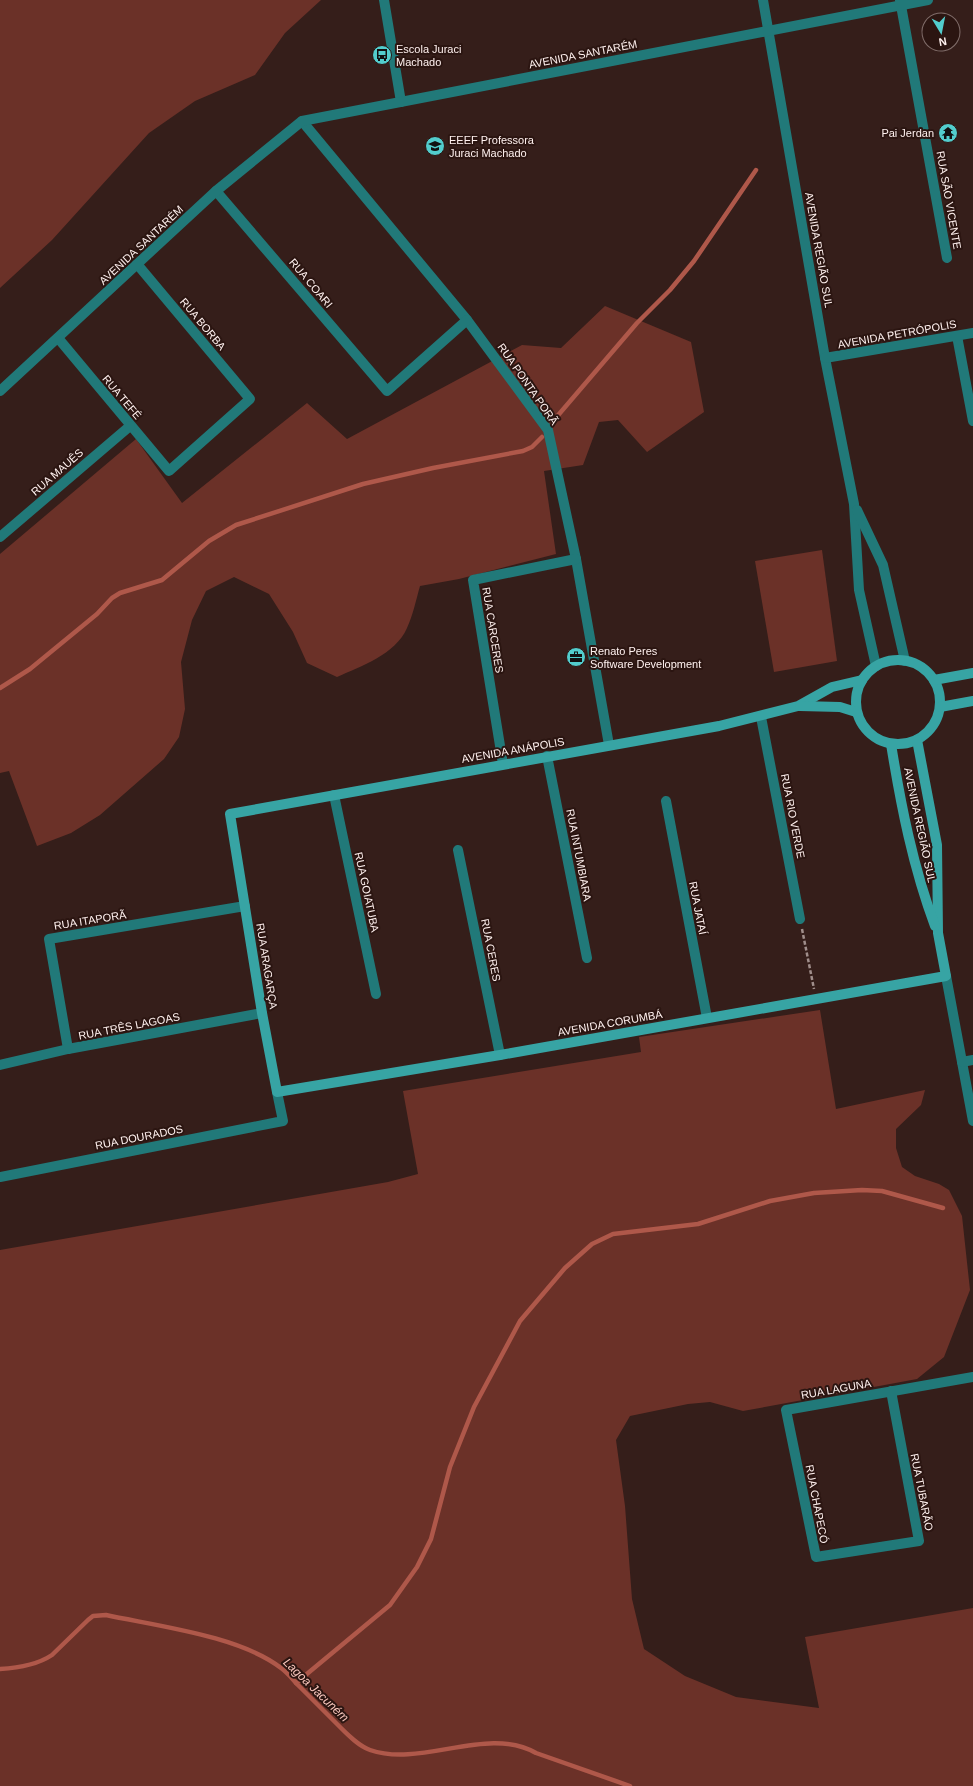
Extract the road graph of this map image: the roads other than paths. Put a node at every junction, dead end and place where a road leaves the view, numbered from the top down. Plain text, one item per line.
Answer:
1 (384, 0) edge
2 (763, 0) edge
3 (928, 0) edge
4 (901, 2) edge
5 (769, 30) junction
6 (401, 102) junction
7 (302, 121) junction
8 (216, 191) junction
9 (947, 258) dead end
10 (137, 264) junction
11 (467, 320) junction
12 (973, 333) edge
13 (957, 336) junction
14 (58, 338) junction
15 (825, 358) junction
16 (0, 391) edge
17 (973, 421) edge
18 (130, 426) junction
19 (169, 471) joint
20 (854, 504) junction
21 (0, 537) edge
22 (576, 559) junction
23 (905, 661) junction
24 (876, 666) junction
25 (973, 673) edge
26 (862, 680) junction
27 (934, 680) junction
28 (973, 701) edge
29 (798, 706) junction
30 (940, 707) junction
31 (856, 712) junction
32 (761, 717) junction
33 (917, 740) junction
34 (891, 744) junction
35 (609, 745) junction
36 (547, 756) junction
37 (503, 764) junction
38 (334, 795) junction
39 (666, 801) dead end
40 (230, 814) joint
41 (458, 850) dead end
42 (245, 906) junction
43 (800, 919) road end
44 (938, 933) junction
45 (587, 958) dead end
46 (946, 976) junction
47 (376, 994) dead end
48 (262, 1013) junction
49 (707, 1018) junction
50 (68, 1049) junction
51 (500, 1056) junction
52 (973, 1060) edge
53 (962, 1062) junction
54 (0, 1065) edge
55 (277, 1092) junction
56 (283, 1121) joint
57 (973, 1121) edge
58 (0, 1177) edge
59 (973, 1377) edge
60 (891, 1391) junction
61 (786, 1410) joint
62 (862, 1551) joint

1 - 6 street
2 - 5 street, AVENIDA REGIÃO SUL
3 - 4 street, AVENIDA SANTARÉM
4 - 5 street, AVENIDA SANTARÉM
4 - 9 street, RUA SÃO VICENTE
5 - 6 street, AVENIDA SANTARÉM
5 - 15 street, AVENIDA REGIÃO SUL
6 - 7 street, AVENIDA SANTARÉM
7 - 8 street, AVENIDA SANTARÉM
7 - 11 street, RUA PONTA PORÃ
8 - 10 street, AVENIDA SANTARÉM
8 - 11 street, RUA COARI
10 - 14 street, AVENIDA SANTARÉM
10 - 19 street, RUA BORBA
11 - 22 street, RUA PONTA PORÃ
12 - 13 street, AVENIDA PETRÓPOLIS
13 - 15 street, AVENIDA PETRÓPOLIS
13 - 17 street
14 - 16 street, AVENIDA SANTARÉM
14 - 18 street, RUA TEFÉ
15 - 20 street, AVENIDA REGIÃO SUL
18 - 19 street, RUA TEFÉ
18 - 21 street, RUA MAUÊS
20 - 23 street, AVENIDA REGIÃO SUL
20 - 24 street, AVENIDA REGIÃO SUL
22 - 35 street, RUA PONTA PORÃ
22 - 37 street, RUA CARCERES
23 - 24 street
23 - 27 street
24 - 26 street
25 - 27 street
26 - 29 street, AVENIDA ANÁPOLIS
26 - 31 street
27 - 30 street
28 - 30 street
29 - 31 street, AVENIDA ANÁPOLIS
29 - 32 street, AVENIDA ANÁPOLIS
30 - 33 street
31 - 34 street
32 - 35 street, AVENIDA ANÁPOLIS
32 - 43 street, RUA RIO VERDE
33 - 34 street
33 - 44 street, AVENIDA REGIÃO SUL
34 - 44 street, AVENIDA REGIÃO SUL
35 - 36 street, AVENIDA ANÁPOLIS
36 - 37 street, AVENIDA ANÁPOLIS
36 - 45 street, RUA INTUMBIARA
37 - 38 street, AVENIDA ANÁPOLIS
38 - 40 street, AVENIDA ANÁPOLIS
38 - 47 street, RUA GOIATUBA
39 - 49 street, RUA JATAÍ
40 - 42 street, RUA ARAGARÇA
41 - 51 street, RUA CERES
42 - 48 street, RUA ARAGARÇA
42 - 50 street, RUA ITAPORÃ
44 - 46 street, AVENIDA REGIÃO SUL
46 - 49 street, AVENIDA CORUMBÁ
46 - 53 street, AVENIDA REGIÃO SUL
48 - 50 street, RUA TRÊS LAGOAS
48 - 55 street, RUA ARAGARÇA
49 - 51 street, AVENIDA CORUMBÁ
50 - 54 street, RUA TRÊS LAGOAS
51 - 55 street, AVENIDA CORUMBÁ
52 - 53 street
53 - 57 street, AVENIDA REGIÃO SUL
55 - 56 street, RUA ARAGARÇA
56 - 58 street, RUA DOURADOS
59 - 60 street, RUA LAGUNA
60 - 61 street, RUA LAGUNA
60 - 62 street, RUA TUBARÃO
61 - 62 street, RUA CHAPECÓ

